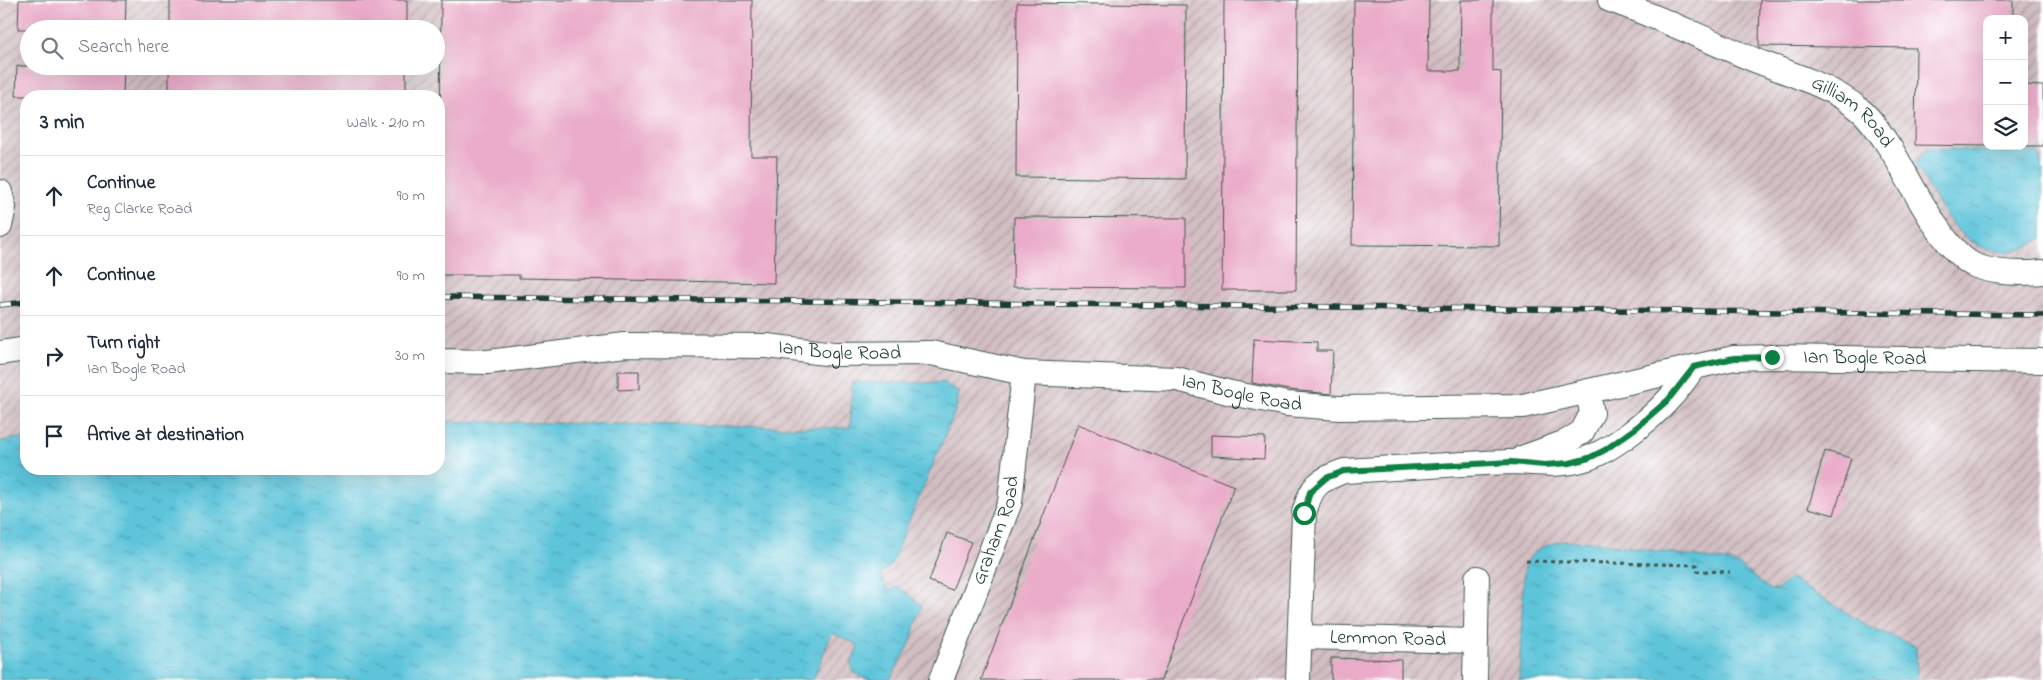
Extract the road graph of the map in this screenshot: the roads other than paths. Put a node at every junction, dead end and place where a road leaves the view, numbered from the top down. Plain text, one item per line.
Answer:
1 (1610, 0) edge
2 (0, 192) edge
3 (0, 226) edge
4 (2043, 272) edge
5 (20, 351) edge
6 (0, 353) edge
7 (2043, 361) edge
8 (445, 362) edge
9 (1694, 367) junction
10 (1024, 373) junction
11 (1588, 393) junction
12 (1511, 462) junction
13 (1477, 578) dead end
14 (1300, 637) junction
15 (1476, 641) junction
16 (941, 680) edge
17 (1298, 680) edge
18 (1475, 680) edge

1 - 4 street, Gilliam Road
2 - 3 street
5 - 6 street
7 - 9 street, Ian Bogle Road
8 - 10 street, Ian Bogle Road
9 - 11 street, Ian Bogle Road
9 - 12 street
10 - 11 street, Ian Bogle Road
10 - 16 street, Graham Road
11 - 12 street
12 - 14 street
13 - 15 street, Lemmon Road
14 - 15 street, Lemmon Road
14 - 17 street
15 - 18 street, Lemmon Road

